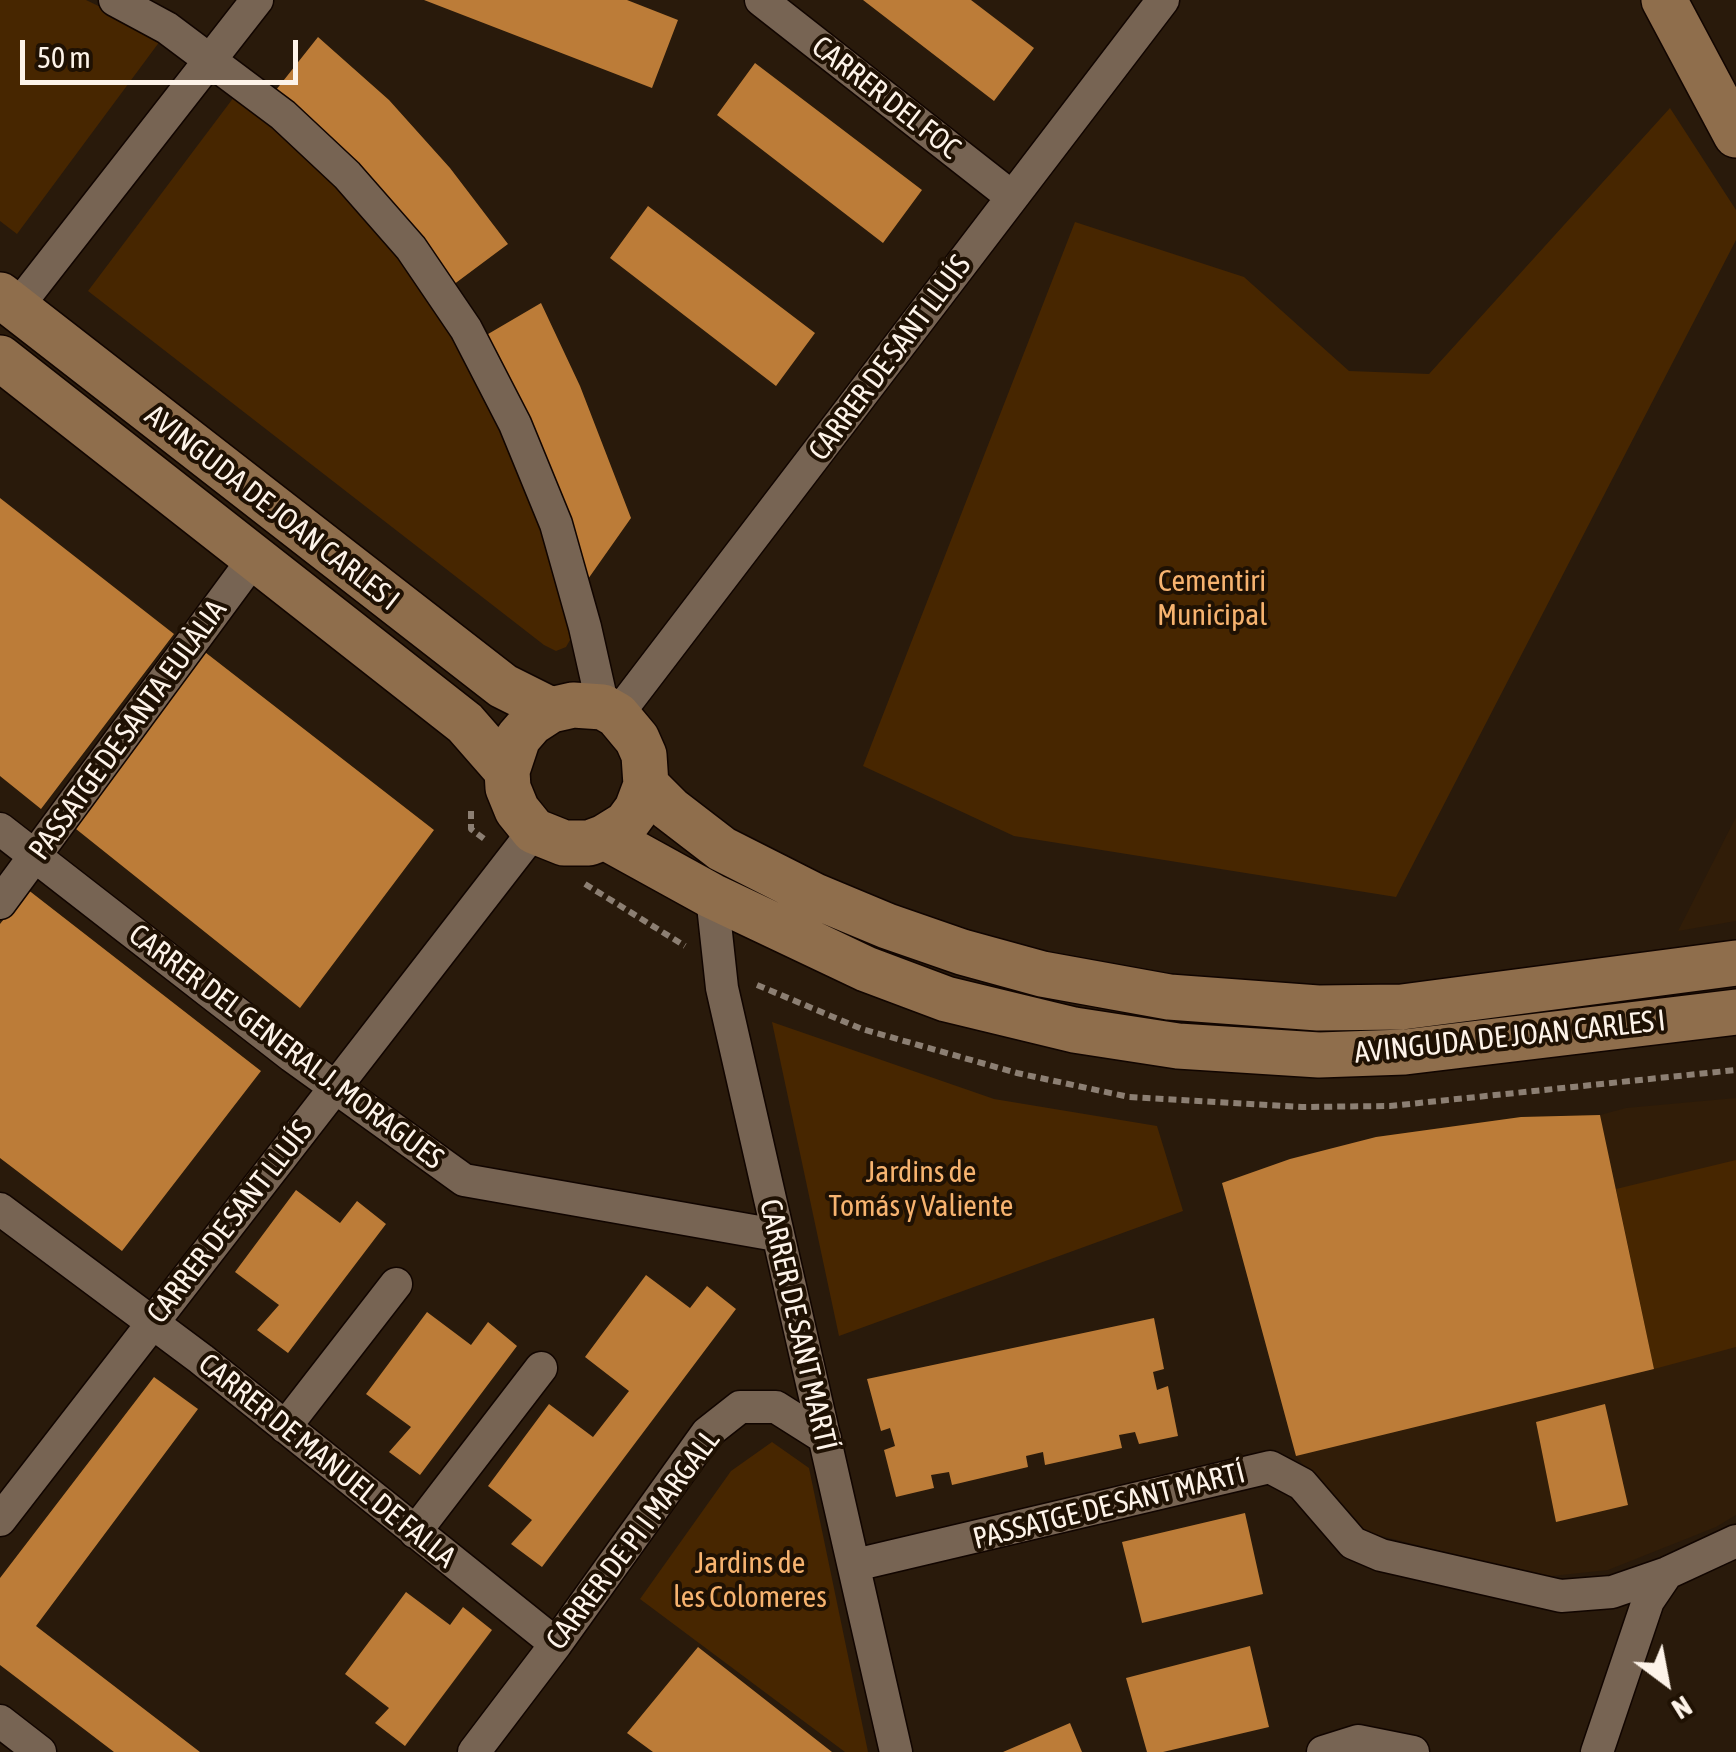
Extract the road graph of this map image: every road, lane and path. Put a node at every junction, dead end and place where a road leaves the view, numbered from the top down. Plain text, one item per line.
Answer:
1 (115, 0) edge
2 (256, 0) edge
3 (761, 0) edge
4 (1163, 0) edge
5 (1664, 0) edge
6 (210, 62) junction
7 (1736, 135) edge
8 (1012, 197) junction
9 (8, 301) edge
10 (0, 358) edge
11 (255, 557) junction
12 (551, 710) junction
13 (610, 711) junction
14 (507, 770) junction
15 (646, 784) junction
16 (0, 829) edge
17 (534, 830) junction
18 (606, 837) junction
19 (35, 857) junction
20 (712, 896) junction
21 (0, 903) edge
22 (1736, 964) edge
23 (1736, 1012) edge
24 (334, 1087) junction
25 (0, 1208) edge
26 (776, 1236) junction
27 (396, 1284) dead end
28 (152, 1324) junction
29 (541, 1368) dead end
30 (285, 1427) junction
31 (825, 1438) junction
32 (0, 1520) edge
33 (415, 1532) junction
34 (1736, 1541) edge
35 (855, 1565) junction
36 (1667, 1573) junction
37 (556, 1644) junction
38 (0, 1721) edge
39 (40, 1752) edge
40 (474, 1752) edge
41 (896, 1752) edge
42 (1323, 1752) edge
43 (1413, 1752) edge
44 (1597, 1752) edge

1 - 6 street
2 - 6 street
3 - 8 street, CARRER DEL FOC
4 - 8 street, CARRER DE SANT LLUÍS
5 - 7 main road
6 - 9 street
6 - 13 street
8 - 13 street, CARRER DE SANT LLUÍS
9 - 12 main road, AVINGUDA DE JOAN CARLES I
10 - 11 main road, AVINGUDA DE JOAN CARLES I
11 - 14 main road, AVINGUDA DE JOAN CARLES I
11 - 19 street, PASSATGE DE SANTA EULÀLIA
12 - 13 main road
12 - 14 main road
13 - 15 main road
14 - 17 main road
15 - 18 main road
15 - 22 main road, AVINGUDA DE JOAN CARLES I
16 - 19 street, CARRER DEL GENERAL J. MORAGUES
17 - 18 main road
17 - 24 street, CARRER DE SANT LLUÍS
18 - 20 main road, AVINGUDA DE JOAN CARLES I
19 - 21 street, PASSATGE DE SANTA EULÀLIA
19 - 24 street, CARRER DEL GENERAL J. MORAGUES
20 - 23 main road, AVINGUDA DE JOAN CARLES I
20 - 26 street, CARRER DE SANT MARTÍ
24 - 26 street, CARRER DEL GENERAL J. MORAGUES
24 - 28 street, CARRER DE SANT LLUÍS
25 - 28 street, CARRER DE MANUEL DE FALLA
26 - 31 street, CARRER DE SANT MARTÍ
27 - 30 street
28 - 30 street, CARRER DE MANUEL DE FALLA
28 - 32 street, CARRER DE SANT LLUÍS
29 - 33 street
30 - 33 street, CARRER DE MANUEL DE FALLA
31 - 35 street, CARRER DE SANT MARTÍ
31 - 37 street, CARRER DE PI I MARGALL
33 - 37 street, CARRER DE MANUEL DE FALLA
34 - 36 street, PASSATGE DE SANT MARTÍ
35 - 36 street, PASSATGE DE SANT MARTÍ
35 - 41 street, CARRER DE SANT MARTÍ
36 - 44 street
37 - 40 street, CARRER DE PI I MARGALL
38 - 39 street
42 - 43 street

